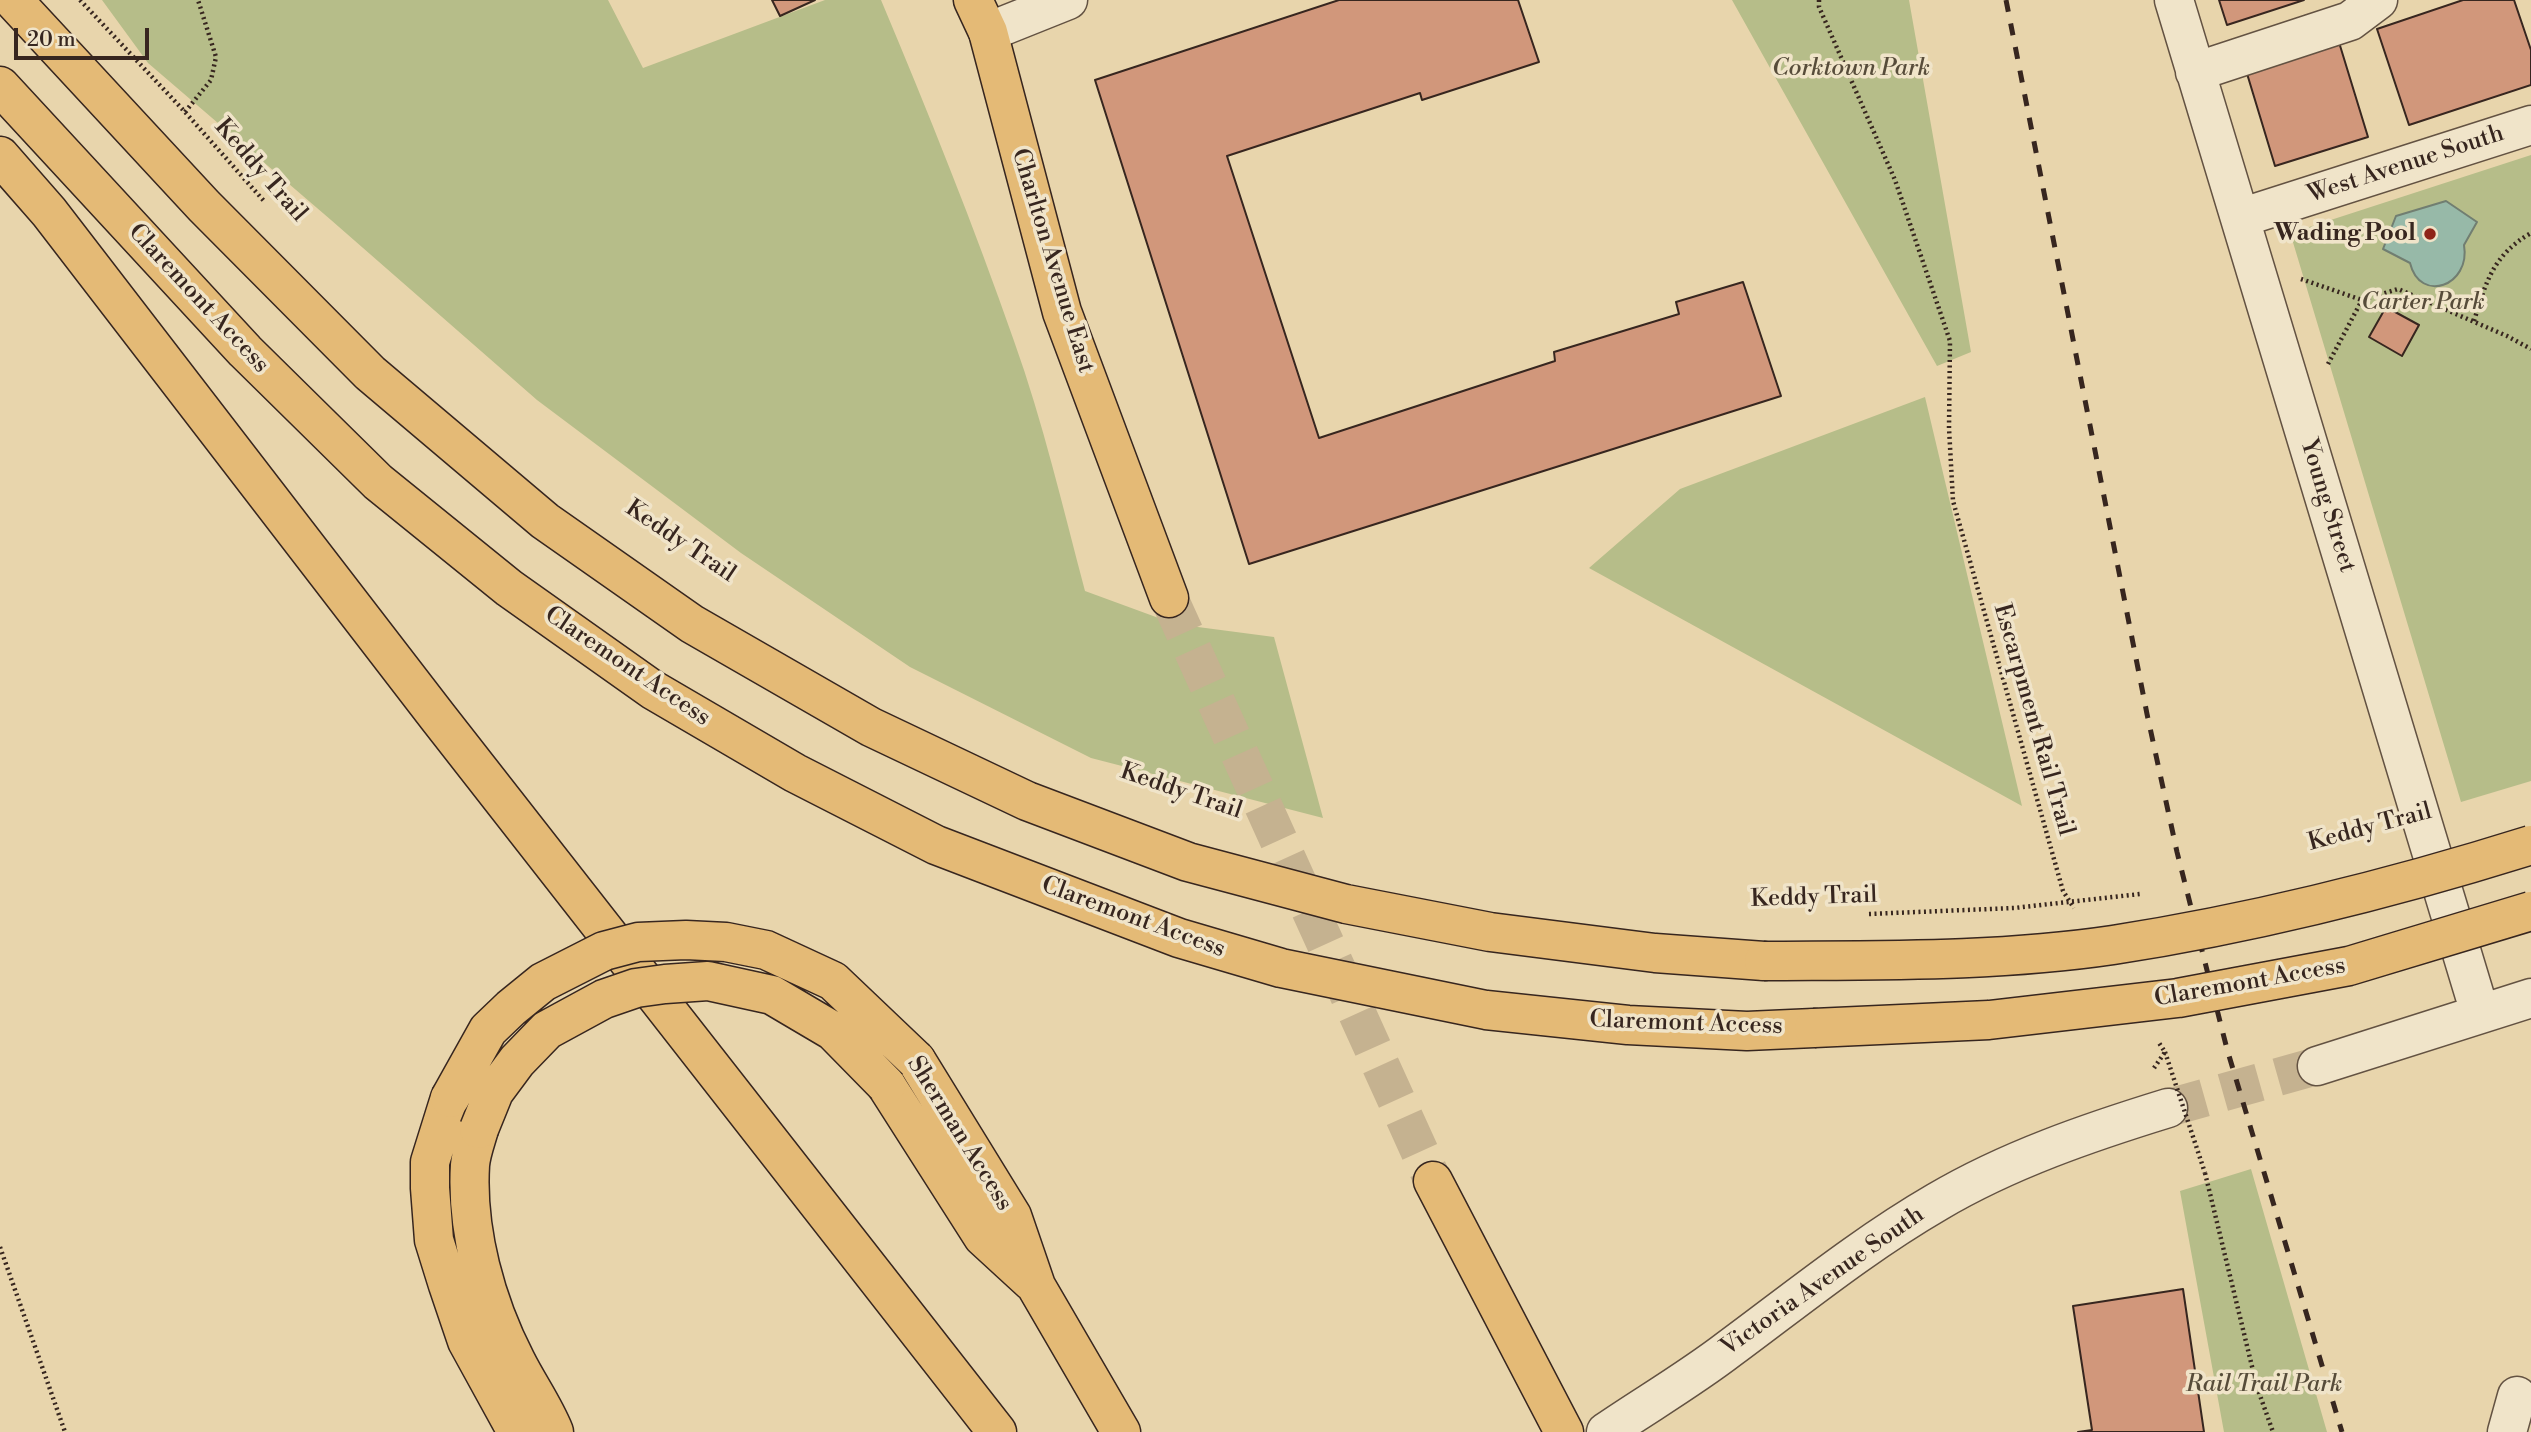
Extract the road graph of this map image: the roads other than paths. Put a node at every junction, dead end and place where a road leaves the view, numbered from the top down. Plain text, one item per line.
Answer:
1 (13, 0) edge
2 (1068, 0) edge
3 (2174, 0) edge
4 (2378, 0) edge
5 (981, 16) edge
6 (2195, 72) junction
7 (0, 86) edge
8 (2531, 125) edge
9 (0, 156) edge
10 (2240, 218) junction
11 (1168, 598) tunnel mouth
12 (2531, 845) edge
13 (2531, 911) edge
14 (2531, 998) edge
15 (2480, 1013) junction
16 (2317, 1066) tunnel mouth
17 (2168, 1108) tunnel mouth
18 (1433, 1181) tunnel mouth
19 (1036, 1286) junction
20 (2516, 1395) dead end
21 (517, 1432) edge
22 (554, 1432) edge
23 (997, 1432) edge
24 (1121, 1432) edge
25 (1564, 1432) edge
26 (1606, 1432) edge
27 (2507, 1432) edge

1 - 12 main road, bridge
2 - 5 street
3 - 6 street, Young Street
4 - 6 street
5 - 11 main road, Charlton Avenue East
6 - 10 street, Young Street
7 - 13 main road, Claremont Access, bridge
8 - 10 street, West Avenue South
9 - 23 main road
10 - 15 street, Young Street
14 - 15 street
15 - 16 street
17 - 26 street, Victoria Avenue South
18 - 25 main road
19 - 21 main road, Sherman Access, bridge
19 - 22 main road, Sherman Access, bridge
19 - 24 main road, Sherman Access
20 - 27 street

